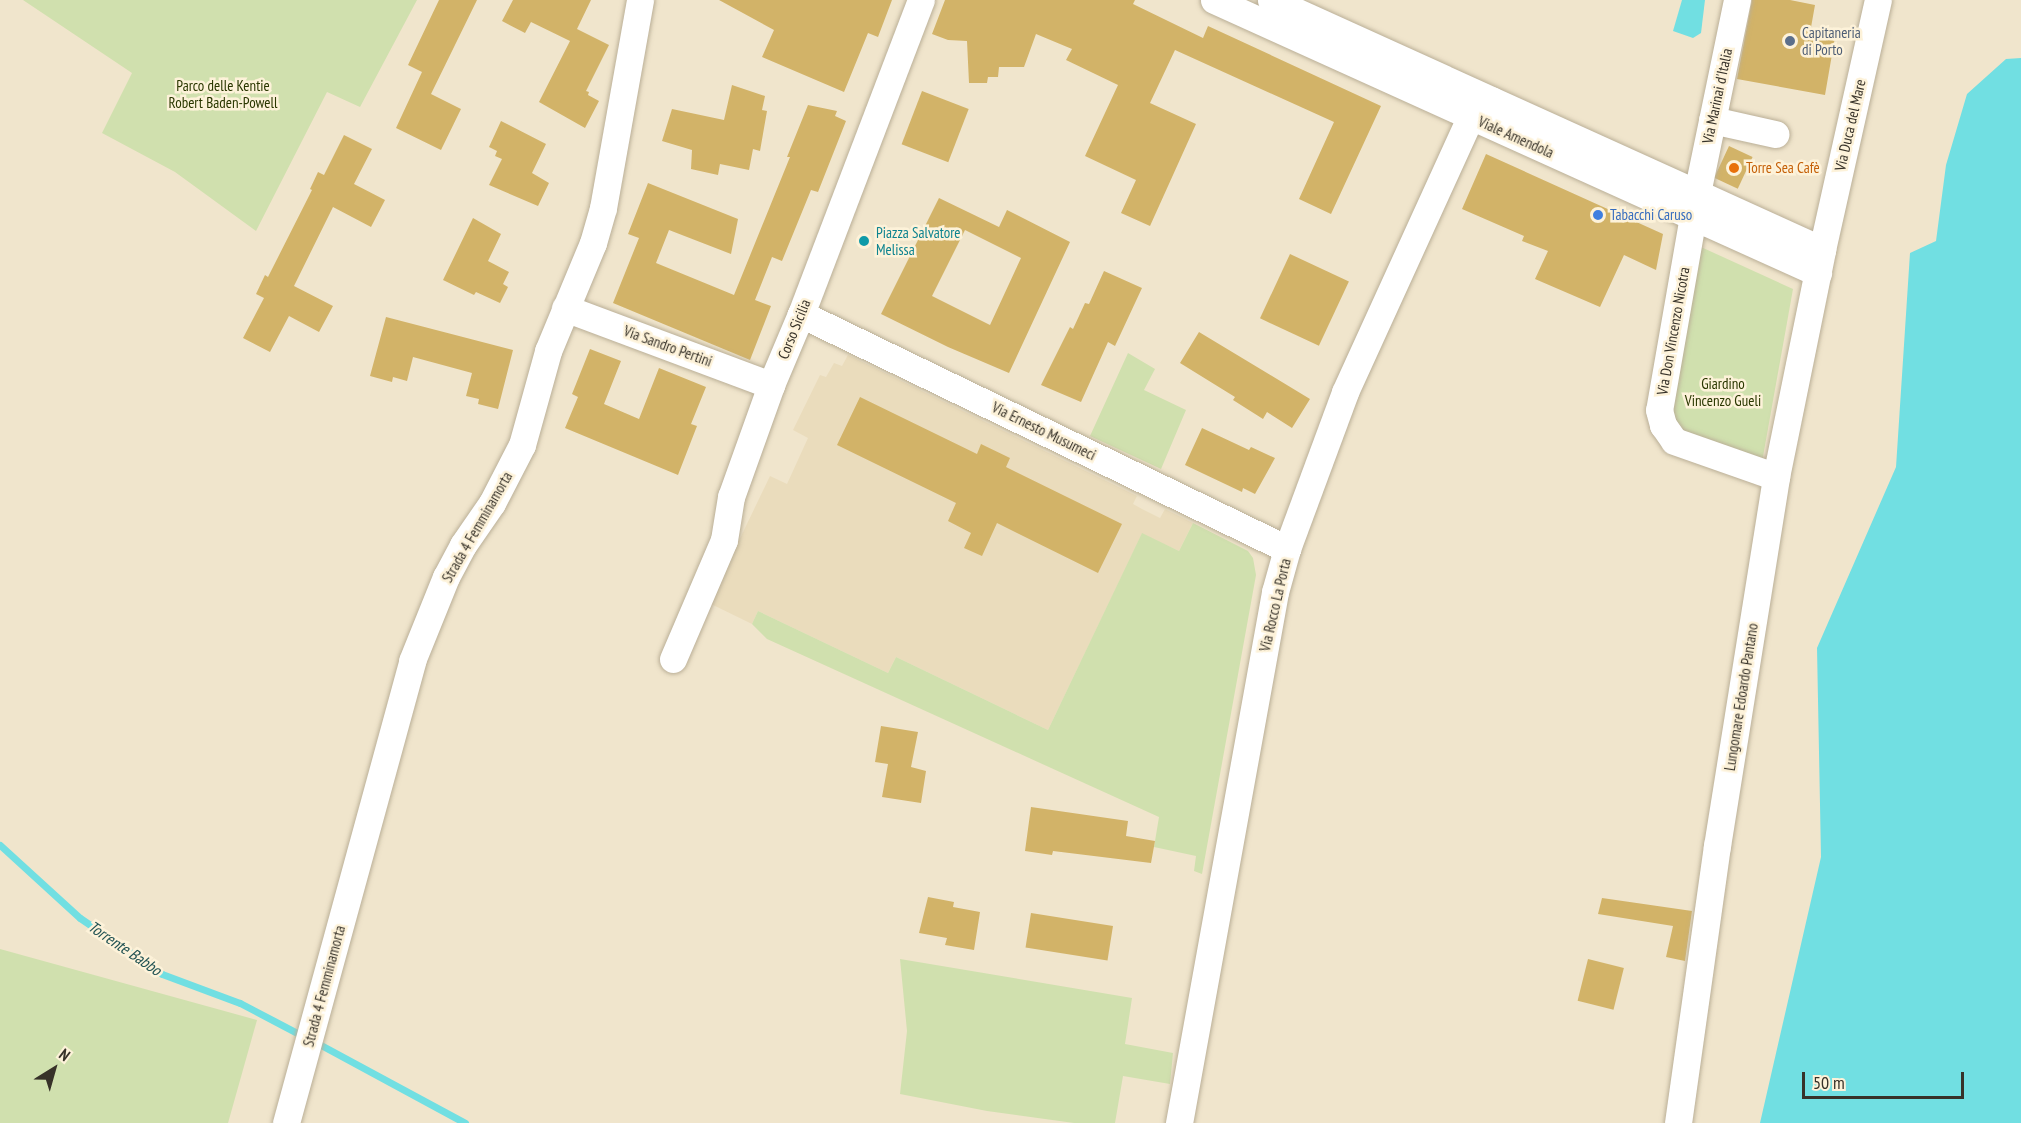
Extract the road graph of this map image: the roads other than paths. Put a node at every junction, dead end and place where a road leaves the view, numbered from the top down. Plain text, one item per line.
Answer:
1 (640, 0) edge
2 (921, 0) edge
3 (1214, 0) edge
4 (1271, 0) edge
5 (1737, 0) edge
6 (1878, 0) edge
7 (1482, 108) junction
8 (1712, 120) junction
9 (1775, 134) dead end
10 (1695, 205) junction
11 (1820, 261) junction
12 (565, 308) junction
13 (801, 314) junction
14 (771, 385) junction
15 (1776, 477) junction
16 (1287, 549) junction
17 (673, 659) dead end
18 (286, 1123) edge
19 (1179, 1123) edge
20 (1678, 1123) edge

1 - 12 street, Strada 4 Femminamorta
2 - 13 street, Corso Sicilia
3 - 7 street, Viale Amendola
4 - 7 street, Viale Amendola
5 - 8 street, Via Marinai d'Italia
6 - 11 street, Via Duca del Mare
7 - 10 street, Viale Amendola
7 - 16 street, Via Rocco La Porta
8 - 9 street
8 - 10 street, Via Marinai d'Italia
10 - 11 street, Viale Amendola
10 - 15 street, Via Don Vincenzo Nicotra
11 - 15 street, Lungomare Edoardo Pantano
12 - 14 street, Via Sandro Pertini
12 - 18 street, Strada 4 Femminamorta
13 - 14 street, Corso Sicilia
13 - 16 street, Via Ernesto Musumeci
14 - 17 street, Corso Sicilia
15 - 20 street, Lungomare Edoardo Pantano
16 - 19 street, Via Rocco La Porta

